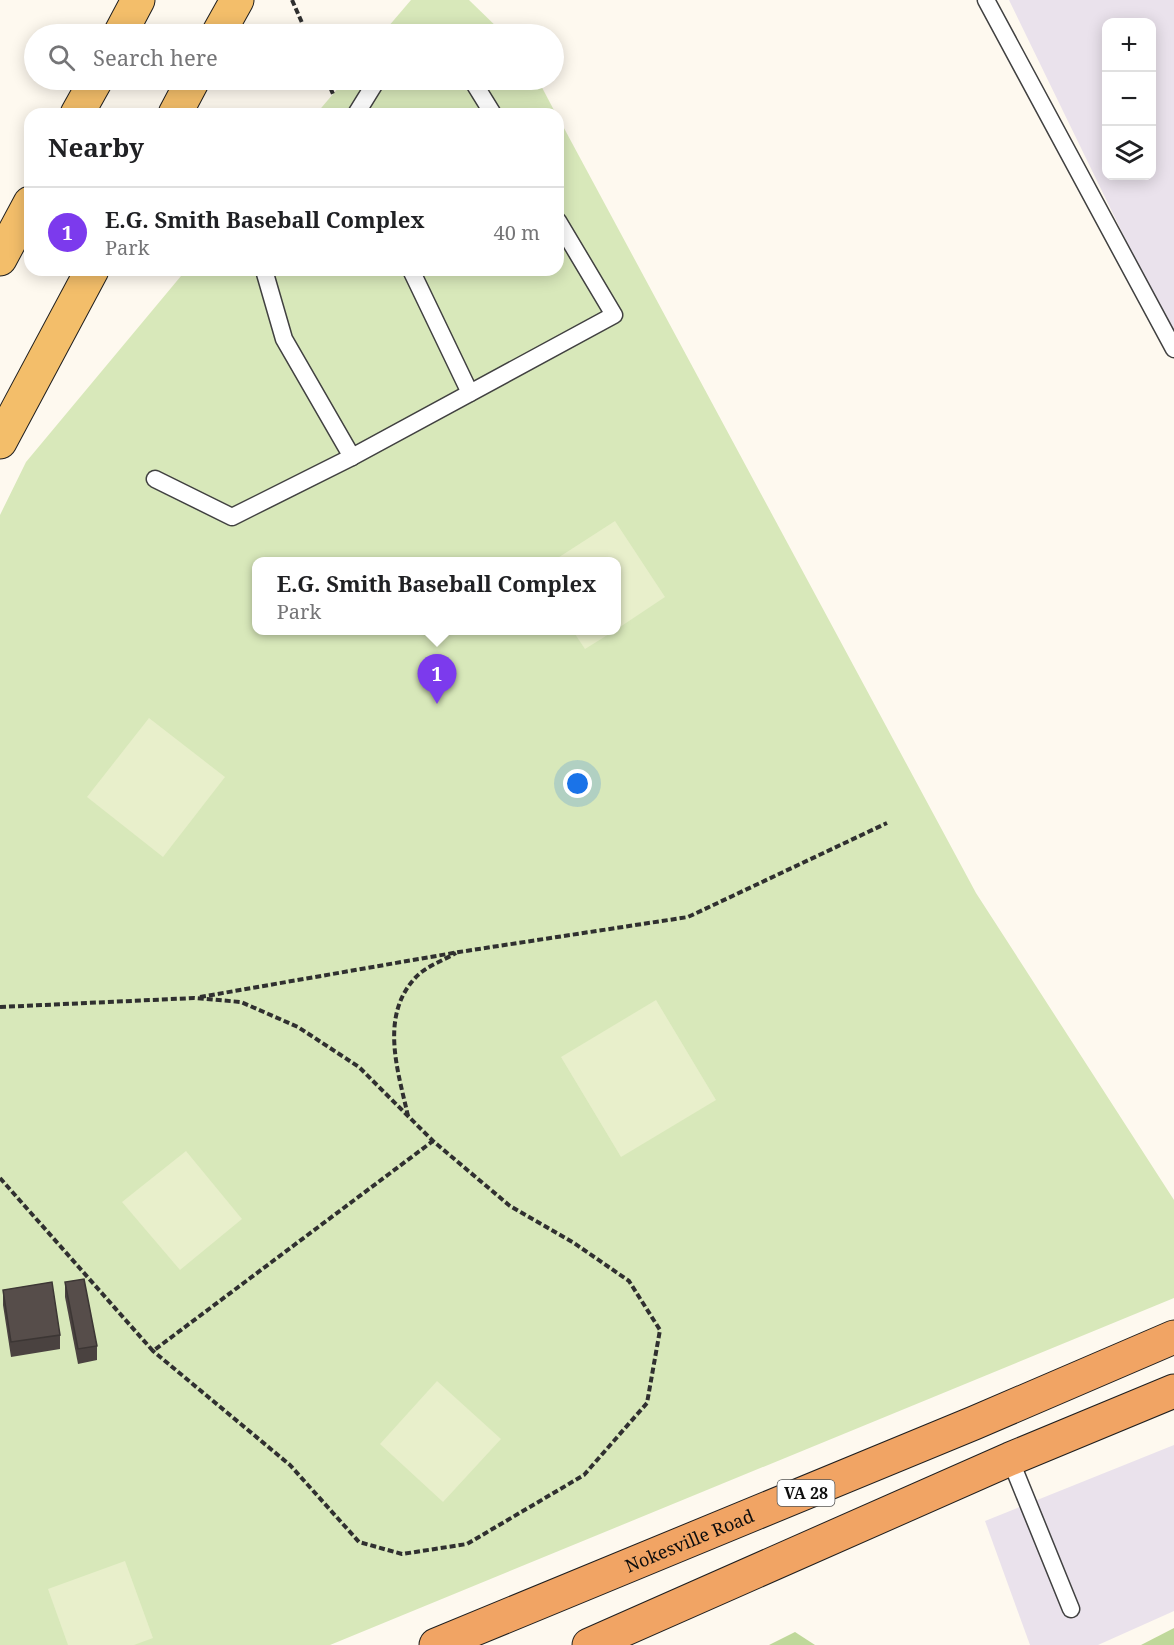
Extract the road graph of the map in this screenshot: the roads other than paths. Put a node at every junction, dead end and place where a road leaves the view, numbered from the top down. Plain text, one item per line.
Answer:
1 (138, 0) edge
2 (237, 0) edge
3 (986, 0) edge
4 (125, 24) edge
5 (224, 24) edge
6 (90, 90) edge
7 (188, 90) edge
8 (371, 90) edge
9 (478, 90) edge
10 (80, 108) edge
11 (178, 108) edge
12 (360, 108) edge
13 (489, 108) edge
14 (24, 214) edge
15 (564, 231) edge
16 (0, 259) edge
17 (89, 276) edge
18 (266, 276) edge
19 (414, 276) edge
20 (1174, 349) edge
21 (470, 393) junction
22 (0, 442) edge
23 (352, 457) junction
24 (155, 478) dead end
25 (1174, 1337) edge
26 (1174, 1391) edge
27 (1011, 1459) junction
28 (1071, 1609) dead end
29 (436, 1645) edge
30 (589, 1645) edge

1 - 4 main road
2 - 5 main road
3 - 20 lane
6 - 10 main road
7 - 11 main road
8 - 12 lane
9 - 13 lane
14 - 16 main road
15 - 21 lane
17 - 22 main road
18 - 23 lane
19 - 21 lane
21 - 23 lane
23 - 24 lane
25 - 29 highway, Nokesville Road / VA 28
26 - 27 highway
27 - 28 lane
27 - 30 highway

